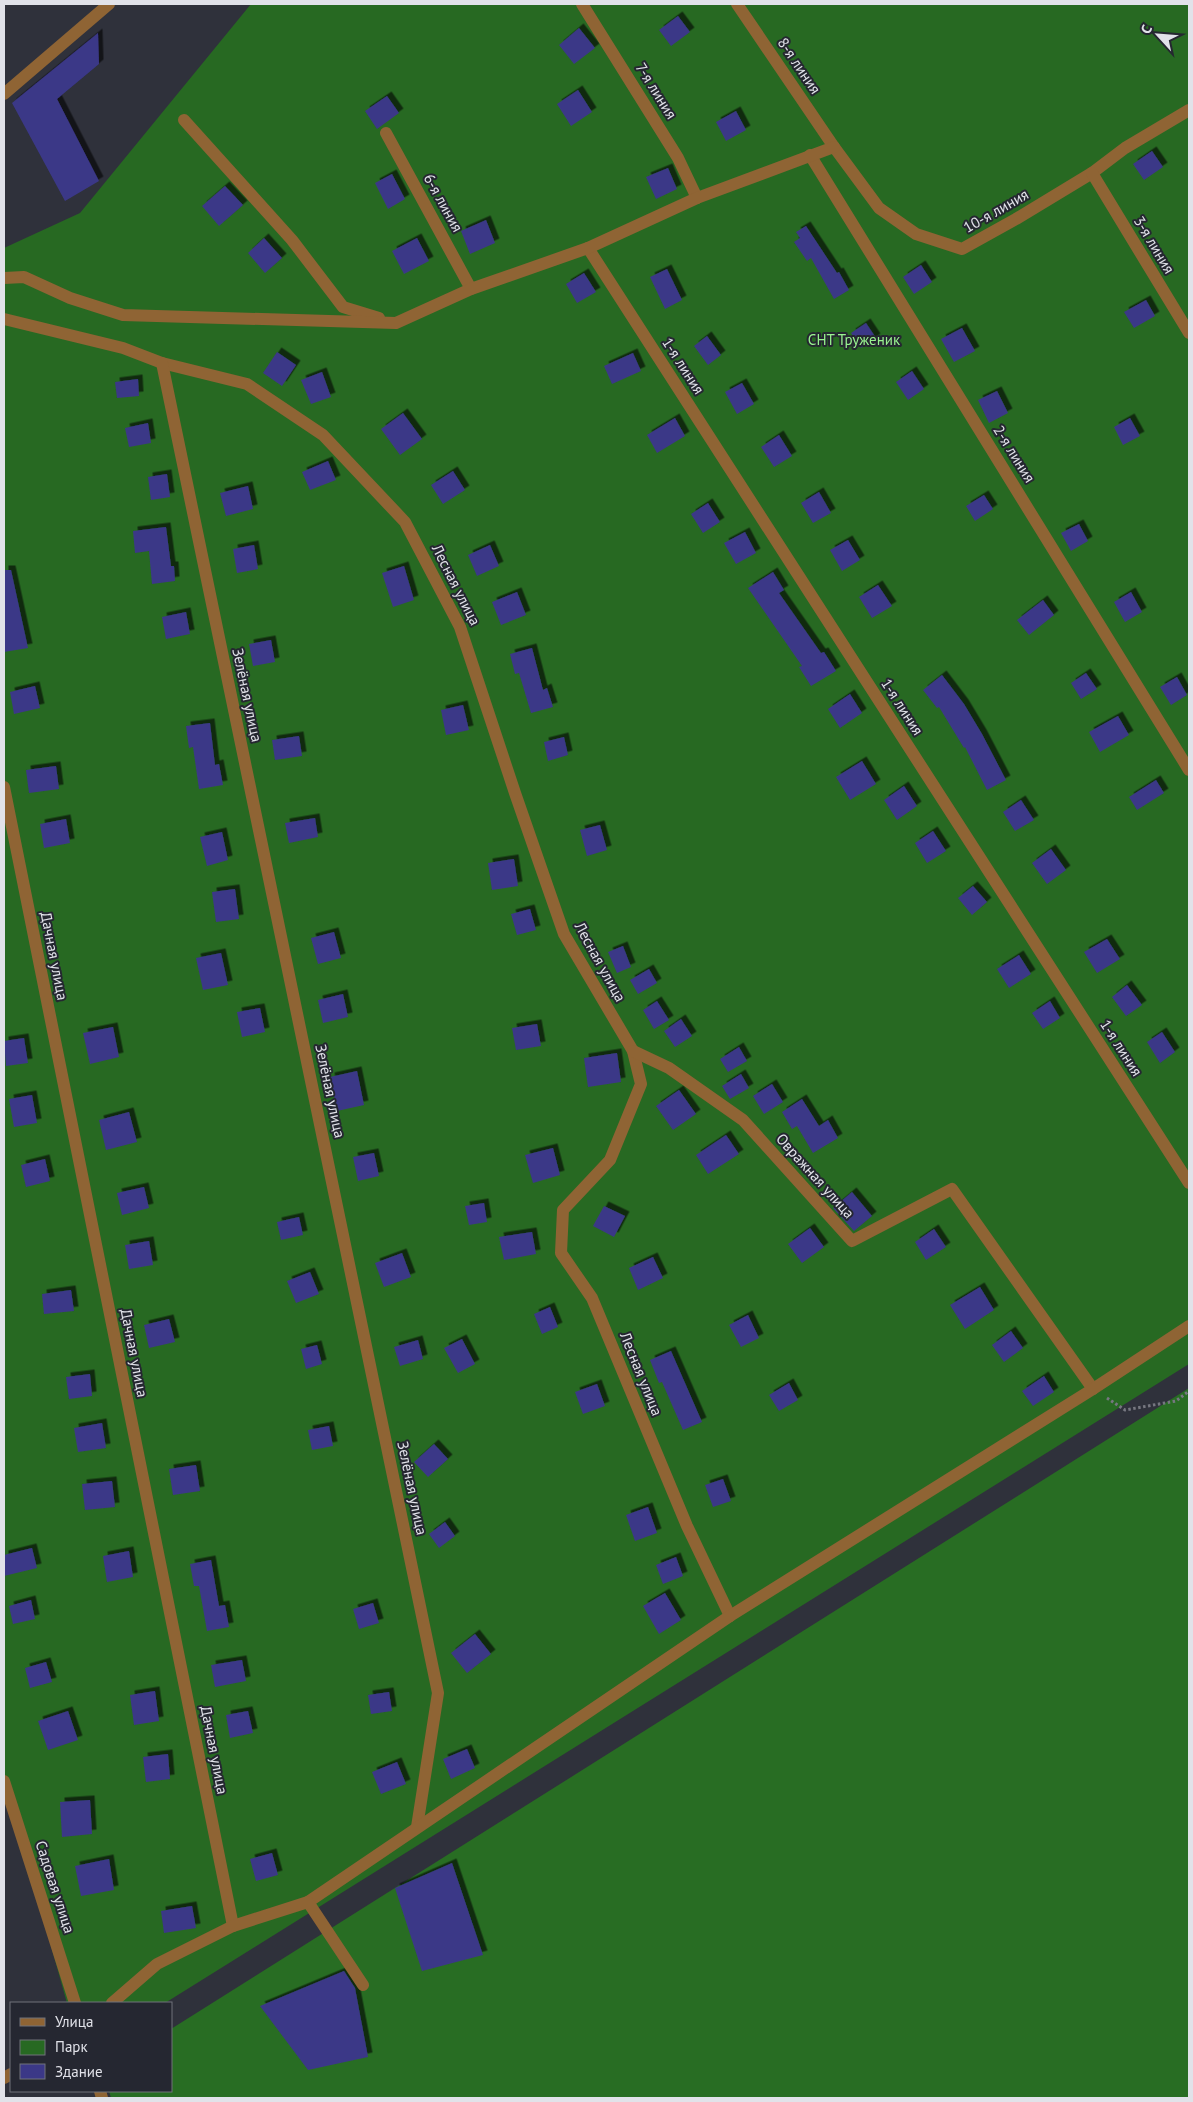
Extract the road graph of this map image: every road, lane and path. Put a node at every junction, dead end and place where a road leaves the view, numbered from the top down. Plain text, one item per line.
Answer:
1 (109, 4) edge
2 (582, 4) edge
3 (737, 4) edge
4 (4, 94) edge
5 (1189, 110) edge
6 (184, 120) dead end
7 (386, 133) dead end
8 (834, 147) junction
9 (810, 155) junction
10 (1092, 173) junction
11 (697, 198) junction
12 (588, 248) junction
13 (4, 278) edge
14 (471, 289) junction
15 (4, 319) edge
16 (396, 323) junction
17 (1189, 333) edge
18 (162, 363) junction
19 (1189, 770) edge
20 (4, 787) edge
21 (633, 1051) junction
22 (1189, 1183) edge
23 (1189, 1326) edge
24 (1093, 1389) junction
25 (1189, 1392) edge
26 (730, 1616) junction
27 (4, 1781) edge
28 (417, 1827) junction
29 (308, 1902) junction
30 (233, 1926) junction
31 (363, 1984) dead end
32 (75, 2002) edge
33 (113, 2002) edge

1 - 4 street
2 - 11 street, 7-я линия
3 - 8 street, 8-я линия
5 - 10 street, 10-я линия
6 - 16 street
7 - 14 street, 6-я линия
8 - 9 street
8 - 10 street, 10-я линия
9 - 11 street
9 - 19 street, 2-я линия
10 - 17 street, 3-я линия
11 - 12 street
12 - 14 street
12 - 22 street, 1-я линия
13 - 16 street
14 - 16 street
15 - 18 street, Лесная улица
18 - 21 street, Лесная улица
18 - 28 street, Зелёная улица
20 - 30 street, Дачная улица
21 - 24 street, Овражная улица
21 - 26 street, Лесная улица
23 - 24 street
24 - 25 path
24 - 26 street
26 - 28 street
27 - 32 street, Садовая улица
28 - 29 street
29 - 30 street
29 - 31 street
30 - 33 street

